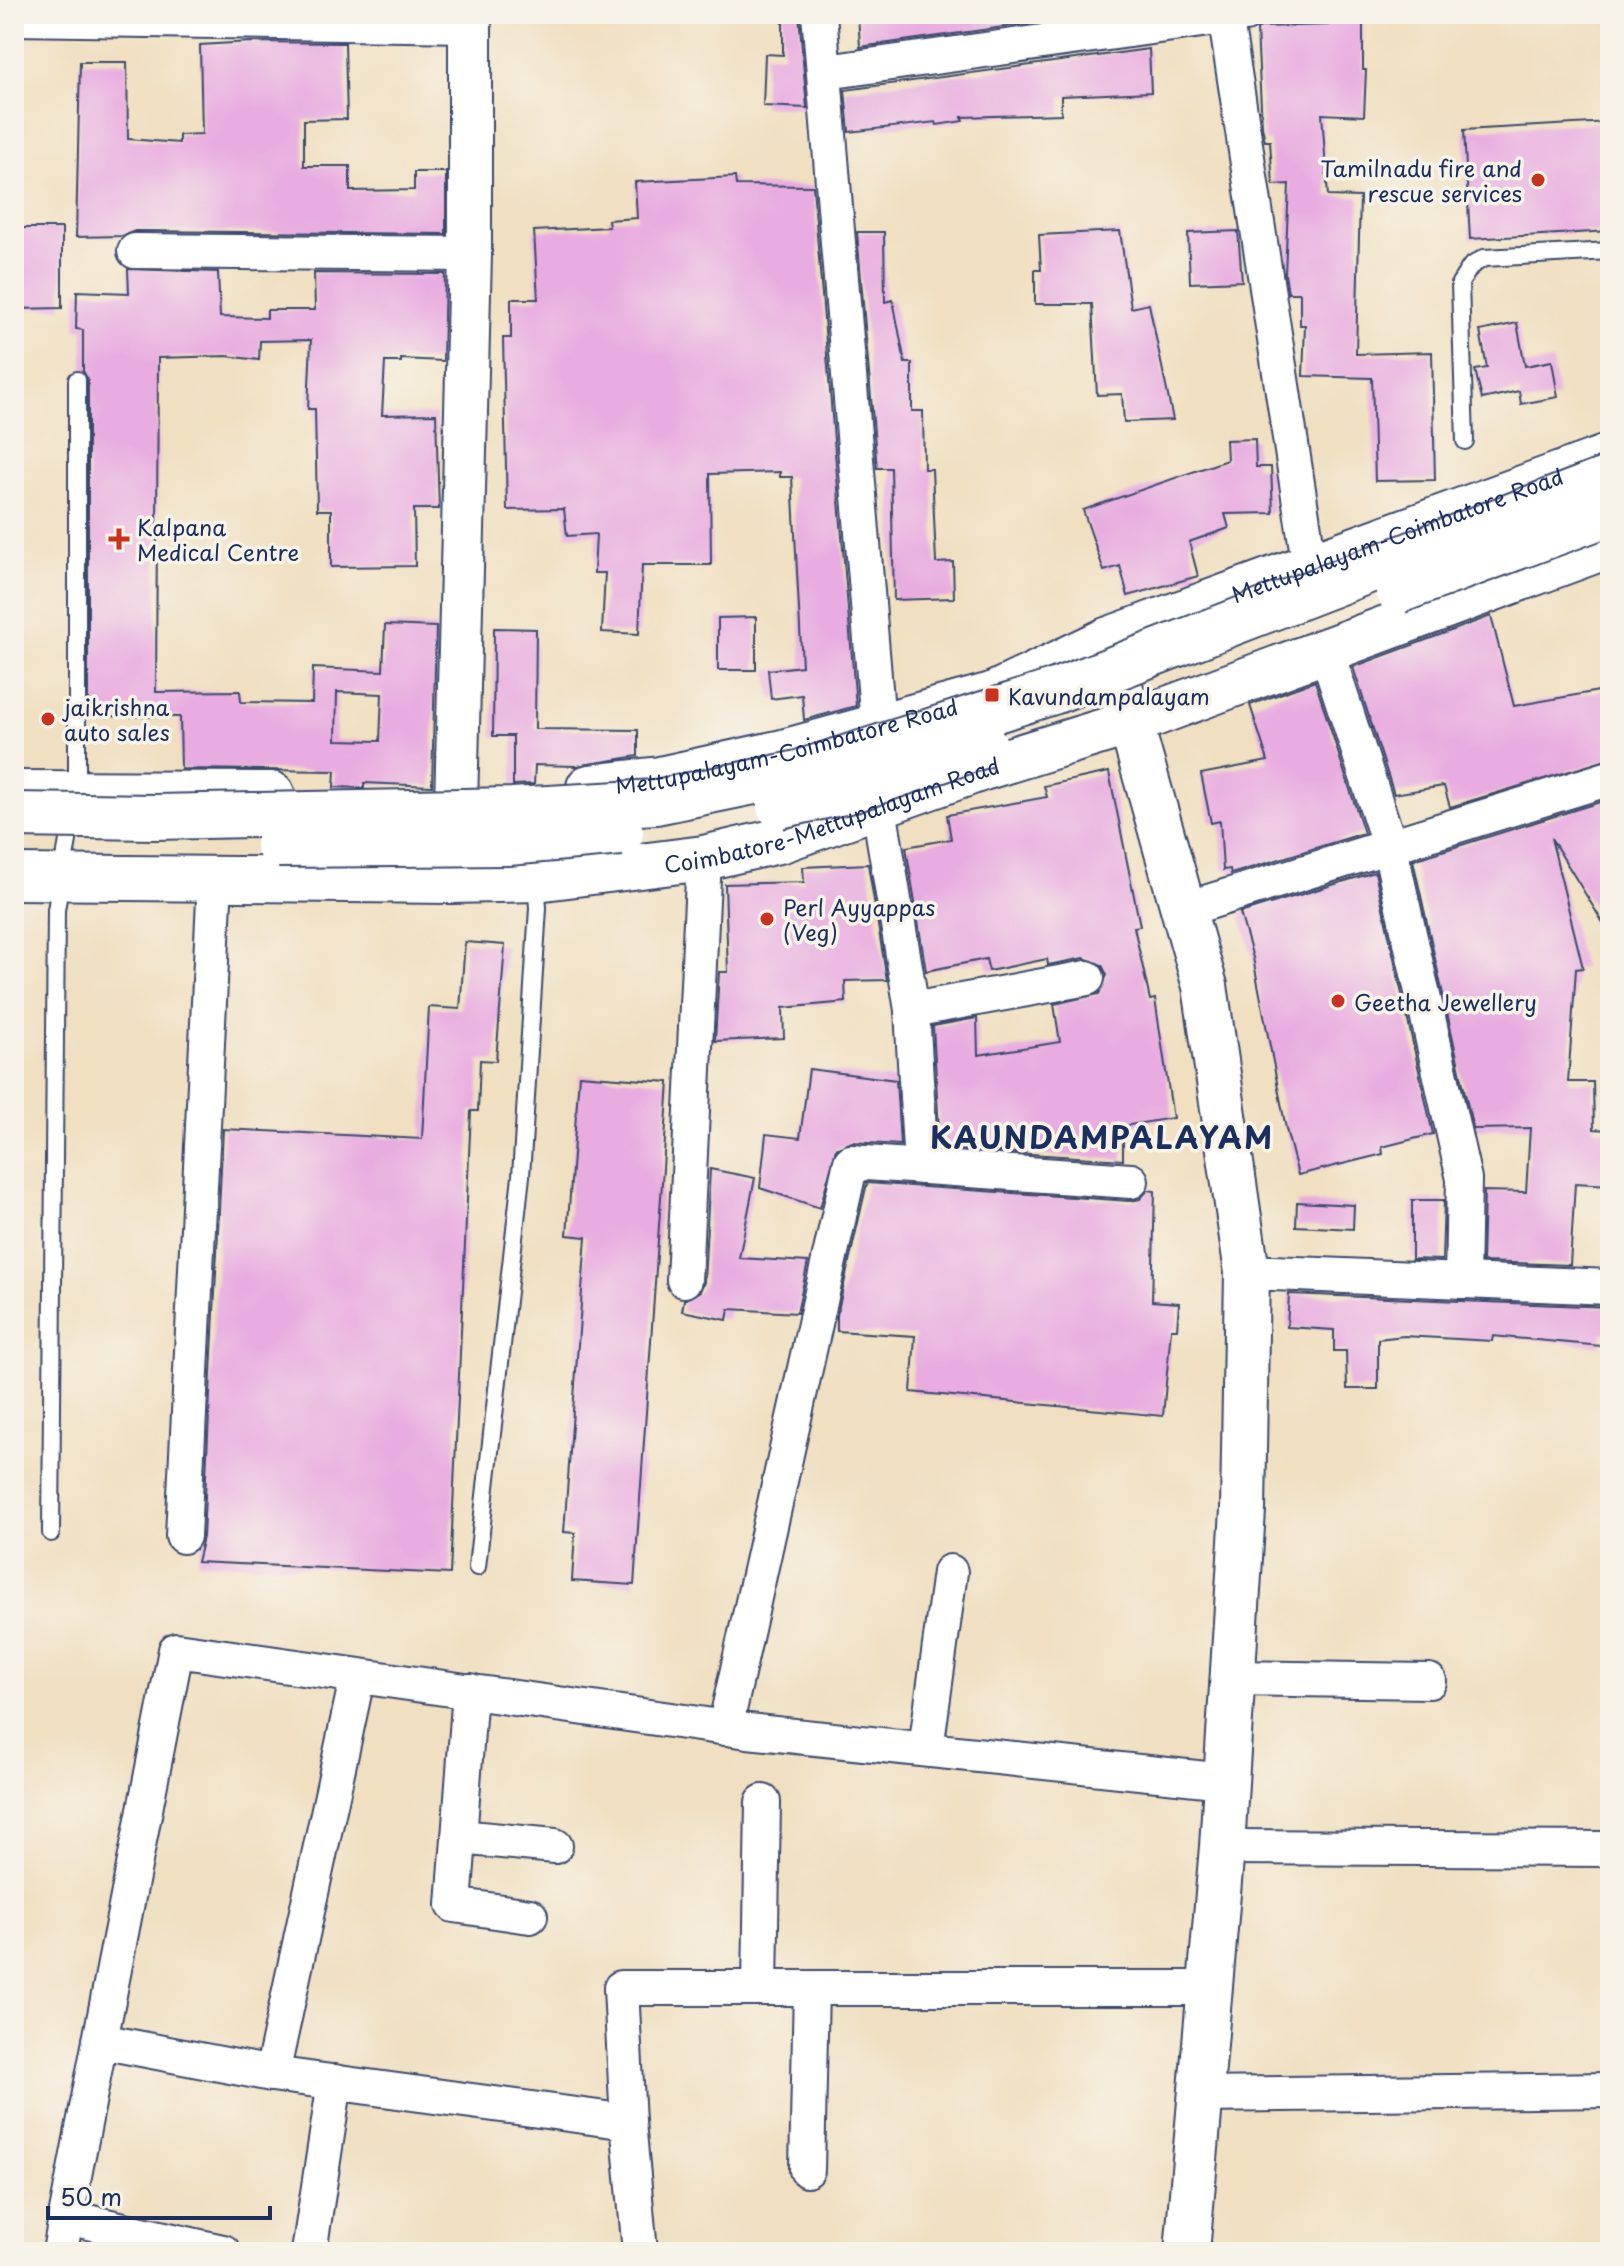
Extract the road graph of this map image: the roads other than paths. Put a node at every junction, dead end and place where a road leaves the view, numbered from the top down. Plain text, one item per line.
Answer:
1 (819, 14) edge
2 (1232, 15) edge
3 (14, 18) edge
4 (470, 20) edge
5 (826, 72) junction
6 (135, 251) dead end
7 (1610, 251) edge
8 (470, 254) junction
9 (77, 380) dead end
10 (1465, 441) dead end
11 (1610, 456) edge
12 (1610, 478) edge
13 (1610, 513) edge
14 (1610, 545) edge
15 (1310, 568) junction
16 (1107, 640) junction
17 (1326, 650) junction
18 (1130, 723) junction
19 (878, 724) junction
20 (1610, 778) edge
21 (14, 793) edge
22 (77, 793) junction
23 (459, 794) junction
24 (879, 808) junction
25 (14, 815) edge
26 (1389, 844) junction
27 (14, 845) edge
28 (704, 858) junction
29 (14, 877) edge
30 (59, 877) junction
31 (215, 879) junction
32 (536, 879) junction
33 (452, 881) junction
34 (1186, 909) junction
35 (1087, 978) dead end
36 (912, 1010) junction
37 (921, 1167) junction
38 (1131, 1181) dead end
39 (1247, 1272) junction
40 (684, 1280) dead end
41 (1462, 1281) junction
42 (1610, 1287) edge
43 (51, 1533) dead end
44 (183, 1536) dead end
45 (477, 1567) dead end
46 (950, 1572) dead end
47 (1232, 1678) junction
48 (357, 1679) junction
49 (1429, 1681) dead end
50 (470, 1691) junction
51 (725, 1728) junction
52 (926, 1749) junction
53 (1225, 1781) junction
54 (763, 1802) dead end
55 (459, 1837) junction
56 (555, 1846) dead end
57 (1222, 1847) junction
58 (1610, 1849) edge
59 (530, 1916) dead end
60 (760, 1988) junction
61 (811, 1988) junction
62 (1210, 1988) junction
63 (100, 2041) junction
64 (272, 2074) junction
65 (335, 2082) junction
66 (1610, 2090) edge
67 (1200, 2095) junction
68 (628, 2122) junction
69 (807, 2170) dead end
70 (66, 2217) junction
71 (60, 2252) edge
72 (223, 2252) edge
73 (309, 2252) edge
74 (640, 2252) edge
75 (1187, 2252) edge

1 - 5 street
2 - 5 street
2 - 15 street
3 - 4 street
4 - 8 street
5 - 19 street
6 - 8 street
7 - 10 lane
8 - 23 street
9 - 22 lane
11 - 15 main road, Mettupalayam-Coimbatore Road
12 - 25 main road, bridge
13 - 27 main road, bridge
14 - 17 main road, Coimbatore-Mettupalayam Road
15 - 16 main road, Mettupalayam-Coimbatore Road
16 - 18 main road
16 - 19 main road, Mettupalayam-Coimbatore Road
17 - 18 main road, Coimbatore-Mettupalayam Road
17 - 26 street
18 - 24 main road, Coimbatore-Mettupalayam Road
18 - 34 main road
19 - 23 main road, Mettupalayam-Coimbatore Road
20 - 26 street
21 - 22 main road, Mettupalayam-Coimbatore Road
22 - 23 main road, Mettupalayam-Coimbatore Road
22 - 30 lane
23 - 33 street
24 - 28 main road, Coimbatore-Mettupalayam Road
24 - 36 street
26 - 34 street
26 - 41 street
28 - 32 main road, Coimbatore-Mettupalayam Road
28 - 40 street
29 - 30 main road, Coimbatore-Mettupalayam Road
30 - 31 main road, Coimbatore-Mettupalayam Road
30 - 43 lane
31 - 33 main road, Coimbatore-Mettupalayam Road
31 - 44 street
32 - 33 main road, Coimbatore-Mettupalayam Road
32 - 45 lane
34 - 39 main road
35 - 36 street
36 - 37 street
37 - 38 street
37 - 51 street
39 - 41 street
39 - 47 main road
41 - 42 street
46 - 52 street
47 - 49 street
47 - 53 main road
48 - 50 street
48 - 63 street
48 - 64 street
50 - 51 street
50 - 55 street
51 - 52 street
52 - 53 street
53 - 57 main road
54 - 60 street
55 - 56 street
55 - 59 street
57 - 58 street
57 - 62 main road
60 - 61 street
60 - 68 street
61 - 62 street
61 - 69 street
62 - 67 main road
63 - 64 street
63 - 70 street
64 - 65 street
65 - 68 street
65 - 73 street
66 - 67 street
67 - 75 main road
68 - 74 street
70 - 71 street
70 - 72 street

